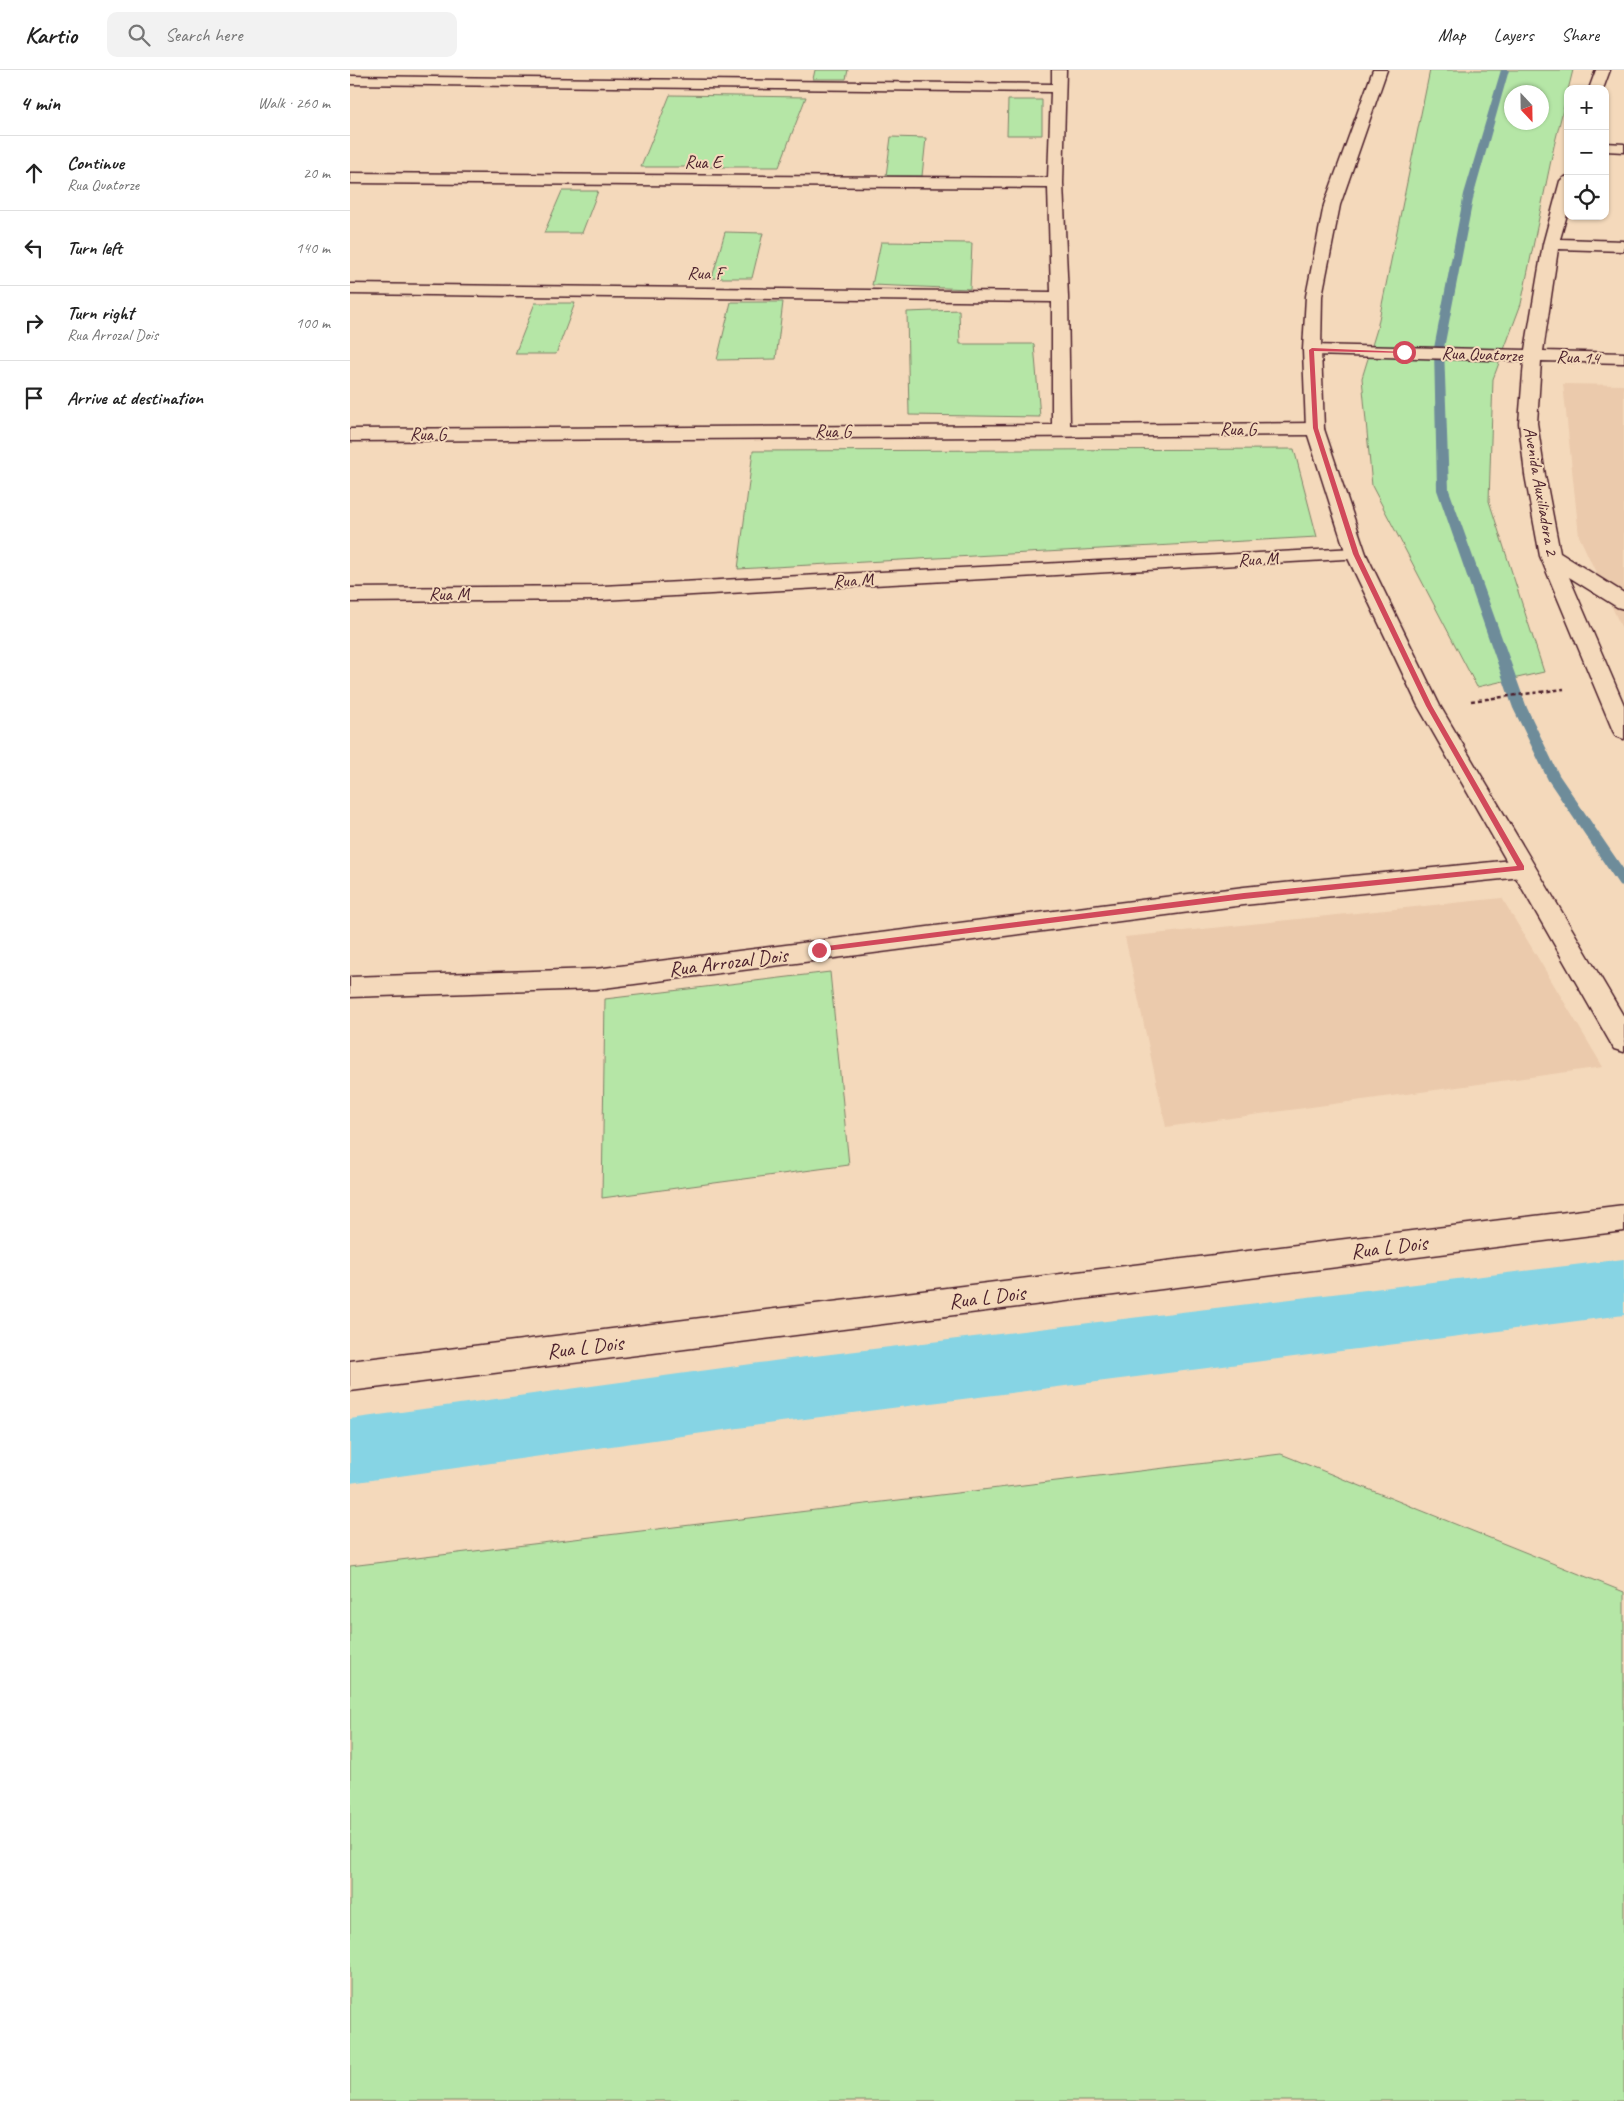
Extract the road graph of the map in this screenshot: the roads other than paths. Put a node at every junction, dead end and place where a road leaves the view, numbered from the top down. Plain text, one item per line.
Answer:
1 (1059, 70) edge
2 (1380, 70) edge
3 (1603, 70) edge
4 (350, 80) edge
5 (1597, 85) edge
6 (1059, 88) junction
7 (1609, 147) edge
8 (1624, 148) edge
9 (350, 178) edge
10 (1055, 183) junction
11 (1564, 196) edge
12 (1551, 244) junction
13 (1624, 246) edge
14 (350, 289) edge
15 (1060, 297) junction
16 (1312, 350) junction
17 (1532, 356) junction
18 (1624, 358) edge
19 (1315, 428) junction
20 (1062, 429) junction
21 (350, 435) edge
22 (1356, 554) junction
23 (1550, 556) junction
24 (350, 595) edge
25 (1624, 602) edge
26 (1624, 731) edge
27 (1522, 868) junction
28 (350, 988) edge
29 (1624, 1042) edge
30 (1624, 1218) edge
31 (350, 1376) edge

1 - 6 street
2 - 16 street
3 - 5 street
4 - 6 street
6 - 10 street
7 - 8 street
9 - 10 street, Rua E
10 - 15 street
11 - 12 street, Avenida Auxiliadora 2
12 - 13 street
12 - 17 street, Avenida Auxiliadora 2
14 - 15 street, Rua F
15 - 20 street
16 - 17 street, Rua Quatorze
16 - 19 street
17 - 18 street, Rua 14
17 - 23 street, Avenida Auxiliadora 2
19 - 20 street, Rua G
19 - 22 street
20 - 21 street, Rua G
22 - 24 street, Rua M
22 - 27 street
23 - 25 street
23 - 26 street, Avenida Auxiliadora 2
27 - 28 street, Rua Arrozal Dois
27 - 29 street
30 - 31 street, Rua L Dois

